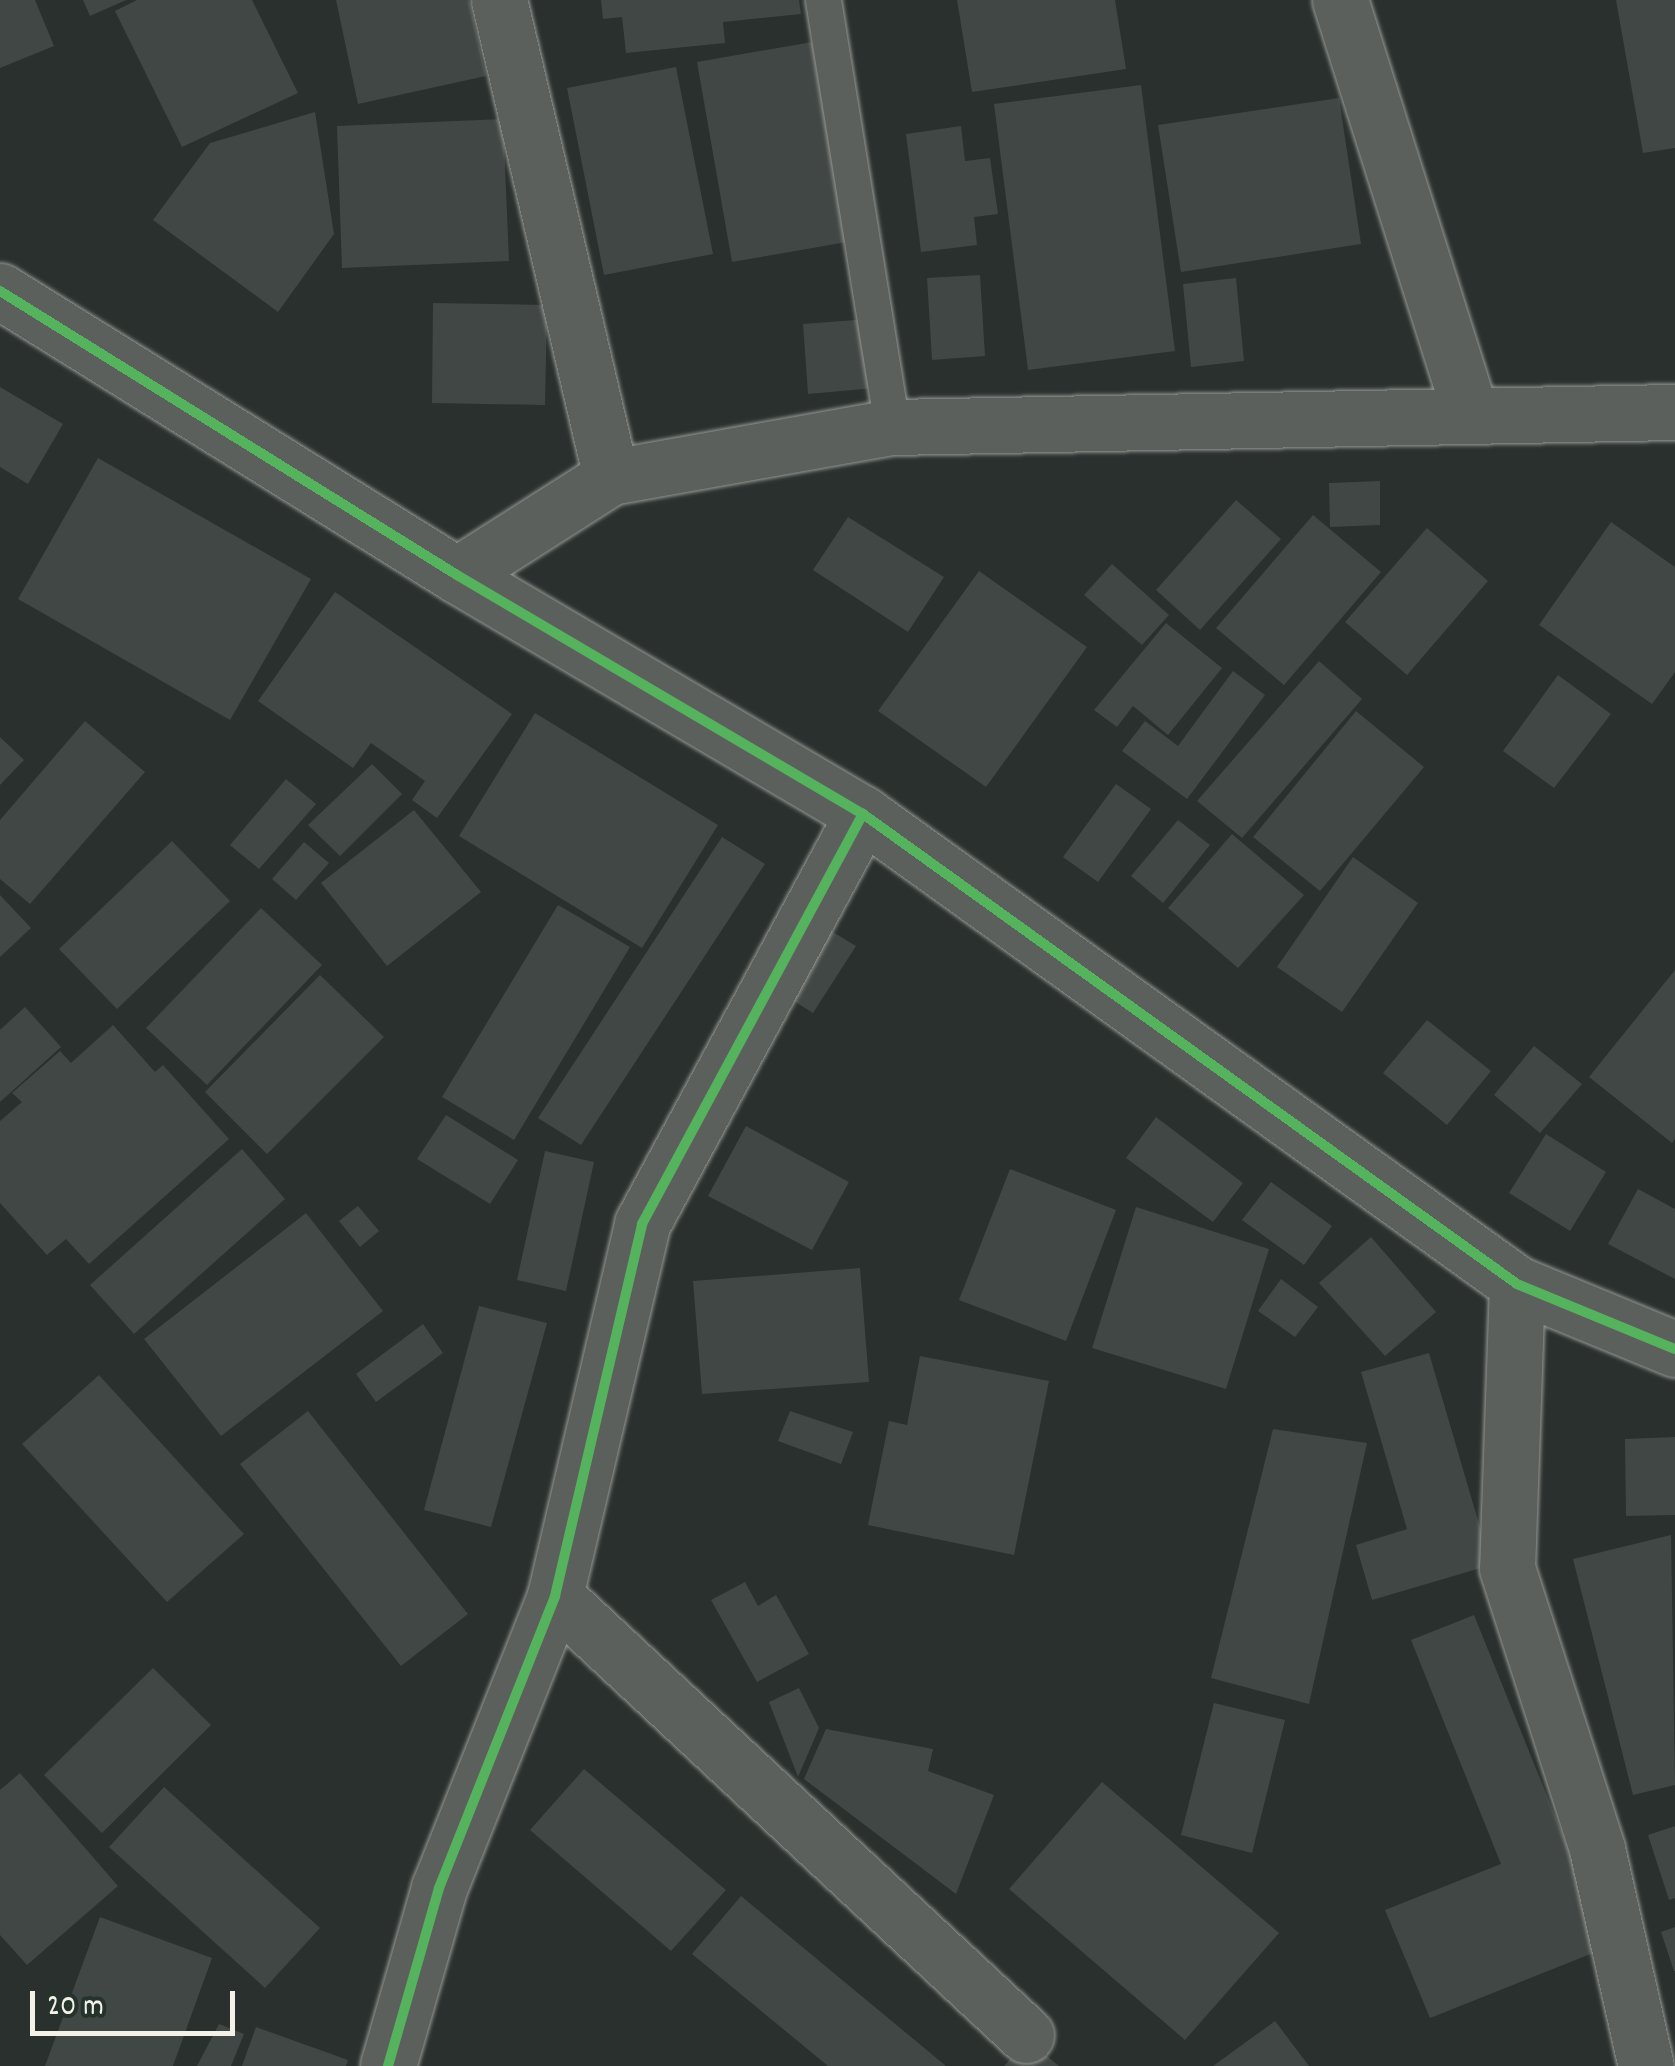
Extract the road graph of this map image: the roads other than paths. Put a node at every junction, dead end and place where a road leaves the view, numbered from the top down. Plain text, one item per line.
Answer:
1 (499, 0) edge
2 (823, 0) edge
3 (1340, 0) edge
4 (0, 292) edge
5 (1675, 412) edge
6 (1471, 415) junction
7 (892, 427) junction
8 (611, 477) junction
9 (457, 575) junction
10 (863, 814) junction
11 (1518, 1284) junction
12 (1675, 1348) edge
13 (555, 1596) junction
14 (1026, 2036) dead end
15 (388, 2066) edge
16 (1646, 2066) edge

1 - 8 street
2 - 7 lane
3 - 6 street
4 - 9 street
5 - 6 street
6 - 7 street
7 - 8 street
8 - 9 street
9 - 10 street
10 - 11 street
10 - 13 street
11 - 12 street
11 - 16 street
13 - 14 street
13 - 15 street

